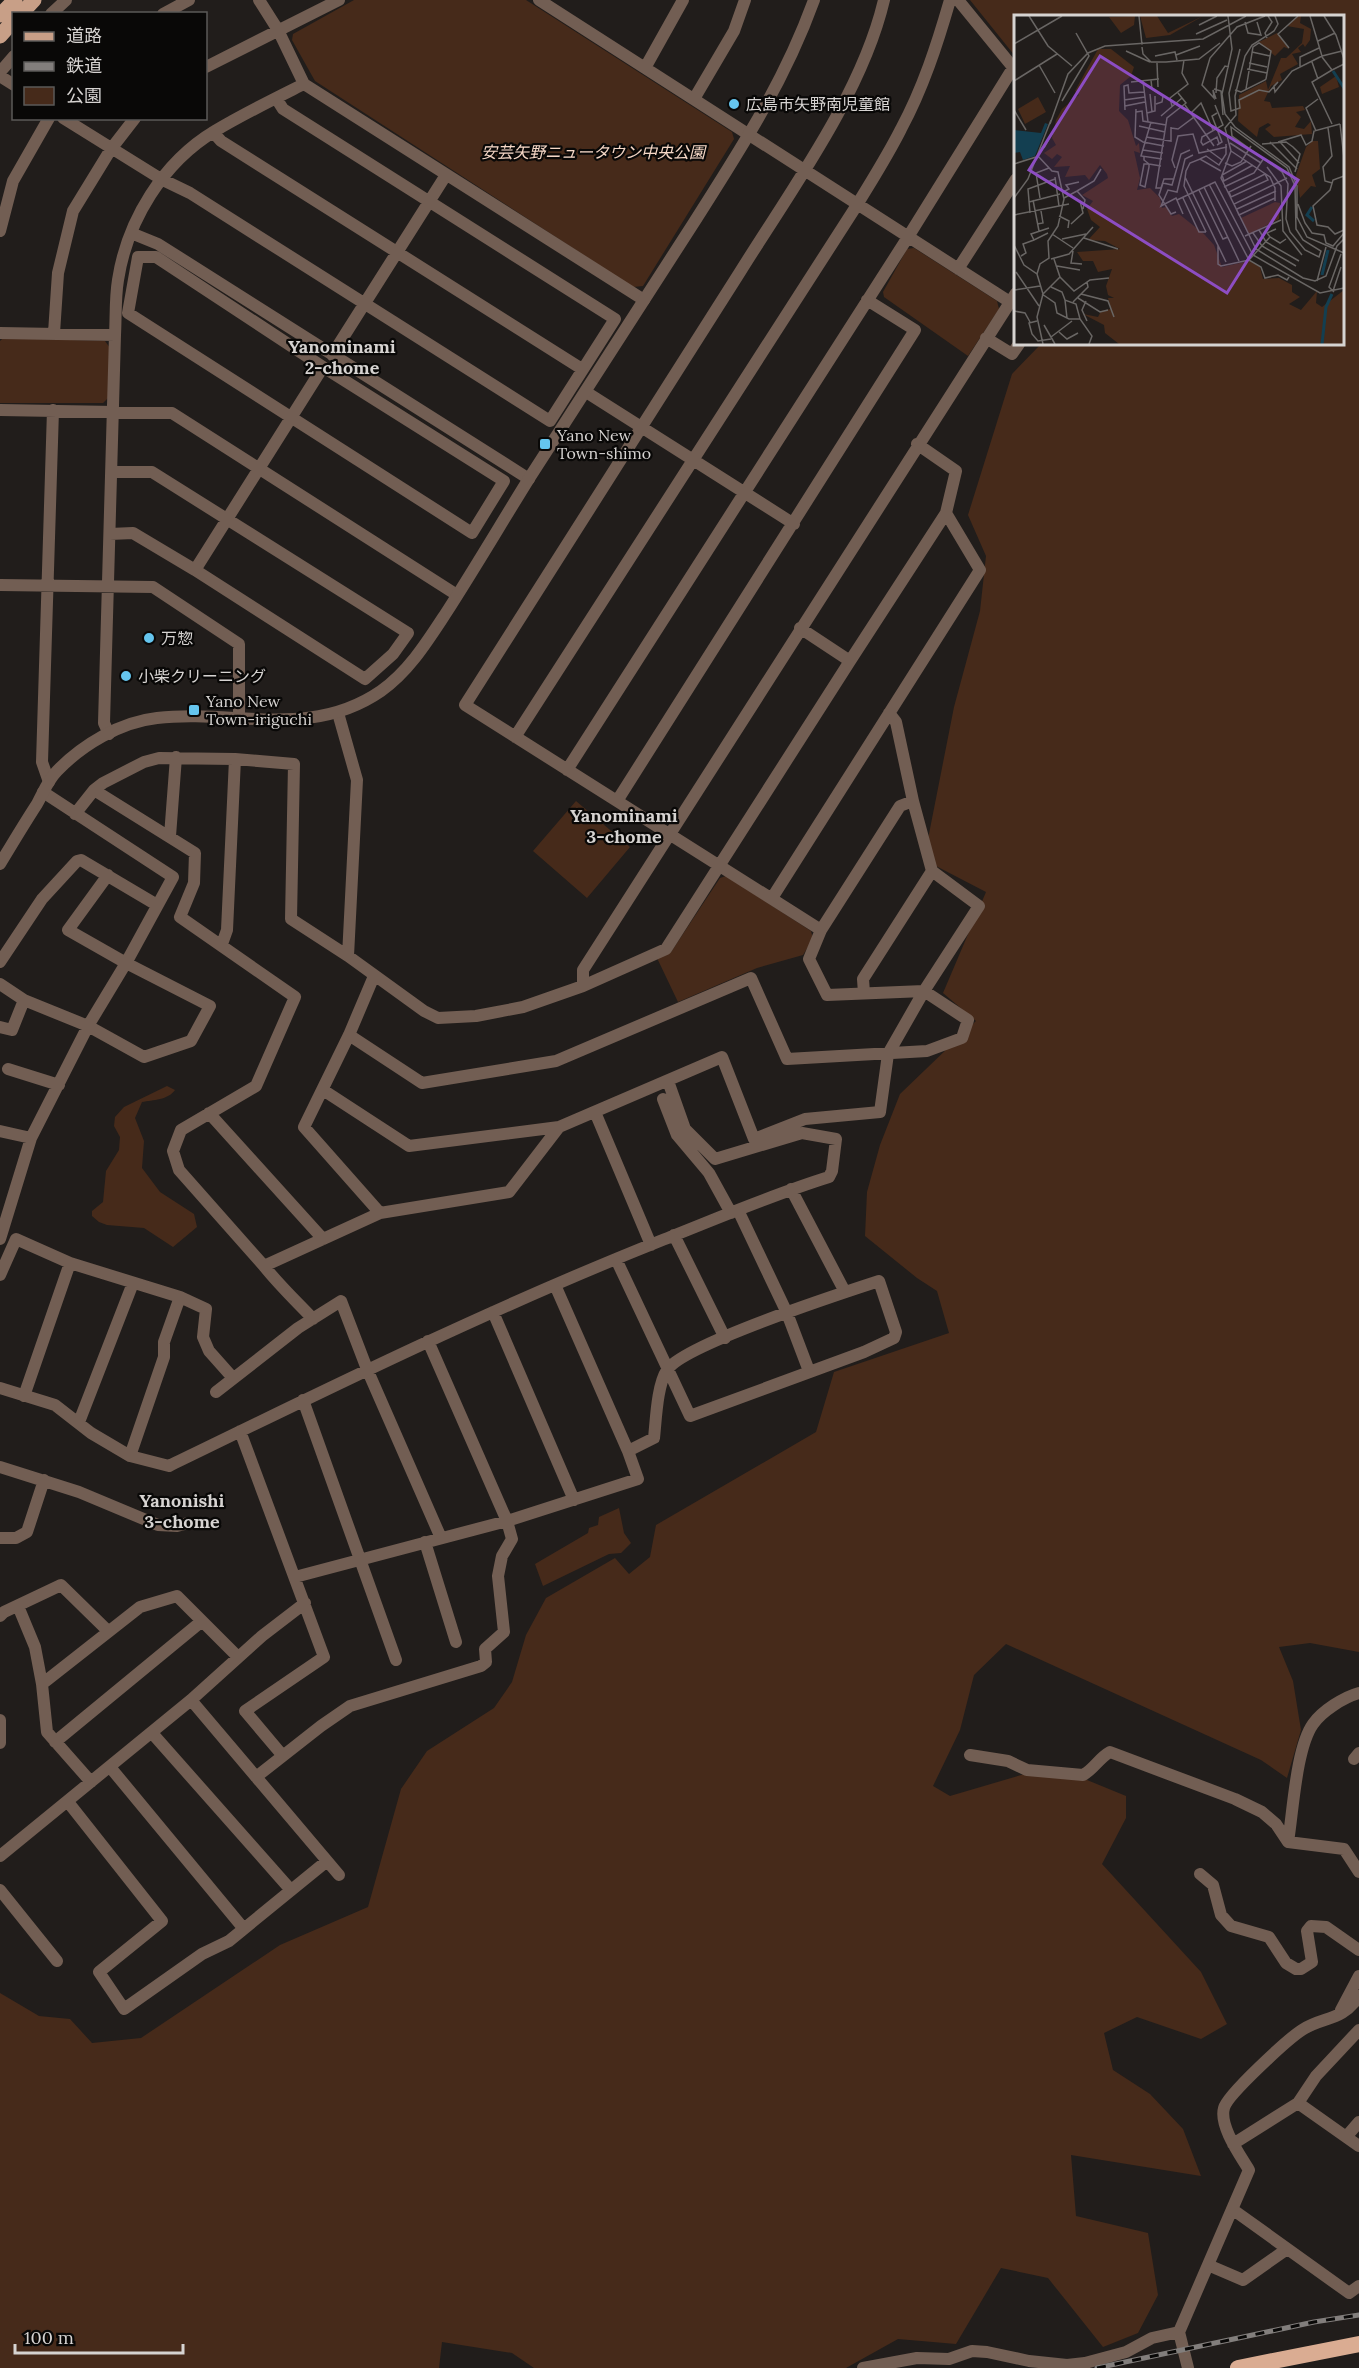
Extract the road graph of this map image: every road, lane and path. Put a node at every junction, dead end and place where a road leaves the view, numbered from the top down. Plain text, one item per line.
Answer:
1 (15, 0) edge
2 (34, 0) edge
3 (66, 0) edge
4 (189, 0) edge
5 (259, 0) edge
6 (339, 0) edge
7 (539, 0) edge
8 (682, 0) edge
9 (745, 0) edge
10 (814, 0) edge
11 (884, 0) edge
12 (950, 0) edge
13 (958, 0) edge
14 (23, 12) edge
15 (53, 12) edge
16 (167, 12) edge
17 (0, 15) edge
18 (12, 23) edge
19 (278, 30) junction
20 (0, 36) edge
21 (12, 59) edge
22 (207, 66) edge
23 (645, 68) junction
24 (1014, 69) edge
25 (0, 74) edge
26 (12, 83) edge
27 (304, 84) junction
28 (276, 98) junction
29 (694, 99) junction
30 (48, 120) edge
31 (66, 120) edge
32 (133, 120) edge
33 (213, 132) junction
34 (749, 135) junction
35 (111, 148) junction
36 (803, 170) junction
37 (446, 175) junction
38 (161, 179) junction
39 (1014, 182) edge
40 (429, 202) junction
41 (857, 205) junction
42 (0, 231) edge
43 (131, 233) junction
44 (908, 237) junction
45 (397, 253) junction
46 (958, 269) junction
47 (1013, 298) edge
48 (645, 300) junction
49 (867, 300) junction
50 (365, 304) junction
51 (0, 333) edge
52 (54, 333) junction
53 (115, 336) junction
54 (986, 338) junction
55 (1018, 345) edge
56 (332, 355) junction
57 (323, 367) junction
58 (582, 369) junction
59 (586, 392) junction
60 (0, 410) edge
61 (53, 410) junction
62 (113, 411) junction
63 (292, 418) junction
64 (642, 427) junction
65 (917, 444) junction
66 (693, 461) junction
67 (259, 469) junction
68 (112, 472) junction
69 (529, 479) junction
70 (744, 494) junction
71 (946, 513) junction
72 (227, 520) junction
73 (794, 524) junction
74 (110, 534) junction
75 (195, 570) junction
76 (0, 585) edge
77 (48, 586) junction
78 (108, 587) junction
79 (457, 596) junction
80 (800, 628) junction
81 (850, 661) junction
82 (338, 713) junction
83 (889, 713) junction
84 (239, 717) junction
85 (109, 734) junction
86 (515, 737) junction
87 (176, 757) junction
88 (235, 759) junction
89 (567, 770) junction
90 (46, 787) junction
91 (94, 790) junction
92 (618, 801) junction
93 (913, 801) junction
94 (75, 814) junction
95 (668, 834) junction
96 (170, 836) junction
97 (0, 864) edge
98 (720, 867) junction
99 (932, 871) junction
100 (108, 875) junction
101 (772, 898) junction
102 (158, 905) junction
103 (821, 930) junction
104 (222, 944) junction
105 (348, 956) junction
106 (0, 962) edge
107 (126, 963) junction
108 (374, 976) junction
109 (0, 984) edge
110 (583, 986) junction
111 (924, 991) junction
112 (864, 993) junction
113 (24, 1000) junction
114 (88, 1026) junction
115 (0, 1027) edge
116 (349, 1035) junction
117 (888, 1054) junction
118 (8, 1069) dead end
119 (668, 1081) junction
120 (59, 1085) junction
121 (323, 1090) junction
122 (663, 1100) dead end
123 (595, 1112) junction
124 (209, 1113) junction
125 (559, 1127) junction
126 (0, 1131) edge
127 (31, 1138) junction
128 (791, 1189) junction
129 (4, 1204) edge
130 (734, 1212) junction
131 (380, 1213) junction
132 (674, 1235) junction
133 (0, 1239) edge
134 (323, 1239) junction
135 (651, 1245) junction
136 (616, 1259) junction
137 (70, 1263) junction
138 (264, 1266) junction
139 (0, 1275) edge
140 (133, 1283) junction
141 (555, 1285) junction
142 (845, 1292) junction
143 (180, 1298) junction
144 (493, 1312) junction
145 (787, 1313) junction
146 (313, 1319) junction
147 (725, 1338) junction
148 (428, 1341) junction
149 (366, 1369) junction
150 (667, 1369) junction
151 (809, 1371) junction
152 (233, 1378) junction
153 (0, 1388) edge
154 (216, 1392) dead end
155 (24, 1396) junction
156 (303, 1400) junction
157 (79, 1422) junction
158 (240, 1431) junction
159 (628, 1451) junction
160 (130, 1456) junction
161 (0, 1467) edge
162 (44, 1480) junction
163 (574, 1500) junction
164 (507, 1521) junction
165 (188, 1523) dead end
166 (0, 1538) edge
167 (441, 1538) junction
168 (425, 1542) junction
169 (361, 1559) junction
170 (296, 1577) junction
171 (305, 1603) junction
172 (18, 1606) junction
173 (0, 1616) edge
174 (202, 1621) junction
175 (108, 1630) junction
176 (456, 1642) dead end
177 (238, 1657) junction
178 (396, 1660) dead end
179 (42, 1684) junction
180 (1359, 1693) edge
181 (191, 1700) junction
182 (0, 1720) edge
183 (152, 1733) junction
184 (55, 1742) junction
185 (0, 1743) edge
186 (970, 1755) dead end
187 (283, 1756) junction
188 (110, 1767) junction
189 (256, 1777) junction
190 (91, 1782) junction
191 (68, 1802) junction
192 (1288, 1842) junction
193 (0, 1857) edge
194 (327, 1861) junction
195 (1359, 1872) edge
196 (1200, 1874) dead end
197 (339, 1875) dead end
198 (290, 1889) junction
199 (0, 1890) edge
200 (243, 1929) junction
201 (1359, 1950) edge
202 (57, 1961) dead end
203 (1359, 1976) edge
204 (1359, 1996) edge
205 (1338, 2017) junction
206 (1359, 2030) edge
207 (1298, 2103) junction
208 (1359, 2122) edge
209 (1346, 2137) junction
210 (1233, 2144) junction
211 (1359, 2146) edge
212 (1232, 2209) junction
213 (1287, 2249) junction
214 (1208, 2265) junction
215 (1359, 2286) edge
216 (1179, 2332) junction
217 (1359, 2344) edge
218 (863, 2368) edge
219 (1188, 2368) edge
220 (1238, 2368) edge

1 - 17 main road
2 - 14 main road
3 - 15 street
4 - 16 street
5 - 19 street
6 - 19 street
7 - 23 street
8 - 23 street
9 - 29 street
10 - 34 street
11 - 36 street
12 - 41 street
13 - 24 street
18 - 20 main road
19 - 22 street
19 - 27 street
21 - 25 street
23 - 29 street
24 - 44 street
25 - 26 street
27 - 28 street
27 - 37 street
28 - 33 street
28 - 40 street
29 - 34 street
30 - 42 street
31 - 35 street
32 - 35 street
33 - 38 street
33 - 45 street
34 - 36 street
34 - 48 street
35 - 38 street
35 - 52 street
36 - 41 street
36 - 64 street
37 - 40 street
37 - 48 street
38 - 43 street
38 - 50 street
39 - 46 street
40 - 45 street
40 - 58 street
41 - 44 street
41 - 66 street
43 - 53 street
43 - 56 street
44 - 46 street
44 - 49 street
45 - 50 street
45 - 58 street
46 - 47 street
47 - 54 street
48 - 59 street
49 - 70 street
49 - 73 street
50 - 56 street
50 - 58 street
51 - 52 street
52 - 53 street
53 - 62 street
54 - 55 street
54 - 65 street
56 - 69 street
57 - 63 street
57 - 63 street
57 - 63 street
59 - 64 street
59 - 69 street
60 - 61 street
61 - 62 street
61 - 77 street
62 - 67 street
62 - 68 street
63 - 67 street
64 - 66 street
64 - 86 street
65 - 71 street
65 - 80 street
66 - 70 street
66 - 86 street
67 - 72 street
67 - 79 street
68 - 72 street
68 - 74 street
69 - 79 street
70 - 73 street
70 - 89 street
71 - 81 street
71 - 83 street
72 - 75 street
72 - 75 street
73 - 92 street
74 - 75 street
74 - 78 street
76 - 77 street
77 - 78 street
77 - 90 street
78 - 84 street
78 - 85 street
79 - 82 street
80 - 81 street
80 - 95 street
81 - 98 street
82 - 84 street
82 - 105 street
83 - 93 street
83 - 101 street
84 - 85 street
85 - 90 street
86 - 89 street
87 - 88 street
87 - 91 street
87 - 96 street
88 - 104 street
88 - 105 street
89 - 92 street
90 - 94 street
90 - 97 street
91 - 94 street
91 - 96 street
92 - 95 street
93 - 99 street
93 - 103 street
94 - 102 street
95 - 98 street
95 - 110 street
96 - 104 street
98 - 101 street
98 - 110 street
99 - 111 street
99 - 112 street
100 - 102 street
100 - 106 street
100 - 107 street
101 - 103 street
102 - 107 street
103 - 112 street
104 - 124 street
105 - 108 street
107 - 114 street
107 - 114 street
108 - 110 street
108 - 116 street
109 - 113 street
111 - 112 street
111 - 117 street
111 - 117 street
113 - 114 street
113 - 115 street
114 - 120 street
116 - 117 street
116 - 121 street
117 - 119 street
118 - 120 street
119 - 123 street
119 - 128 street
120 - 127 street
121 - 125 street
121 - 131 street
122 - 130 street
123 - 125 street
123 - 135 street
124 - 134 street
124 - 138 street
125 - 131 street
126 - 127 street
127 - 129 street
128 - 130 street
128 - 142 street
129 - 133 street
130 - 132 street
130 - 145 street
131 - 134 street
132 - 135 street
132 - 147 street
134 - 138 street
135 - 136 street
136 - 141 street
136 - 150 street
137 - 139 street
137 - 140 street
137 - 155 street
138 - 146 street
140 - 143 street
140 - 157 street
141 - 144 street
141 - 159 street
142 - 145 street
142 - 151 street
143 - 152 street
143 - 160 street
144 - 148 street
144 - 163 street
145 - 147 street
145 - 151 street
146 - 149 street
146 - 152 street
147 - 150 street
148 - 149 street
148 - 164 street
149 - 156 street
149 - 167 street
150 - 151 street
150 - 159 street
152 - 154 street
153 - 155 street
155 - 157 street
156 - 158 street
156 - 169 street
157 - 160 street
158 - 160 street
158 - 170 street
159 - 163 street
161 - 162 street
162 - 165 street
162 - 166 street
163 - 164 street
164 - 167 street
164 - 187 street
167 - 168 street
168 - 169 street
168 - 176 street
169 - 170 street
169 - 178 street
170 - 171 street
171 - 177 street
171 - 187 street
172 - 173 street
172 - 175 street
172 - 179 street
174 - 175 street
174 - 177 street
174 - 184 street
175 - 179 street
177 - 181 street
179 - 184 street
180 - 192 street
181 - 183 street
181 - 189 street
182 - 185 street
183 - 188 street
183 - 198 street
184 - 190 street
186 - 192 street
187 - 189 street
188 - 190 street
188 - 200 street
189 - 194 street
190 - 191 street
191 - 193 street
191 - 200 street
192 - 195 street
194 - 197 street
194 - 198 street
196 - 201 street
198 - 200 street
199 - 202 street
203 - 205 street
204 - 205 street
205 - 210 street
206 - 207 street
207 - 209 street
207 - 210 street
208 - 209 street
209 - 211 street
210 - 212 street
212 - 213 street
212 - 214 street
213 - 214 street
213 - 215 street
214 - 216 street
216 - 218 street
216 - 219 street
217 - 220 highway

